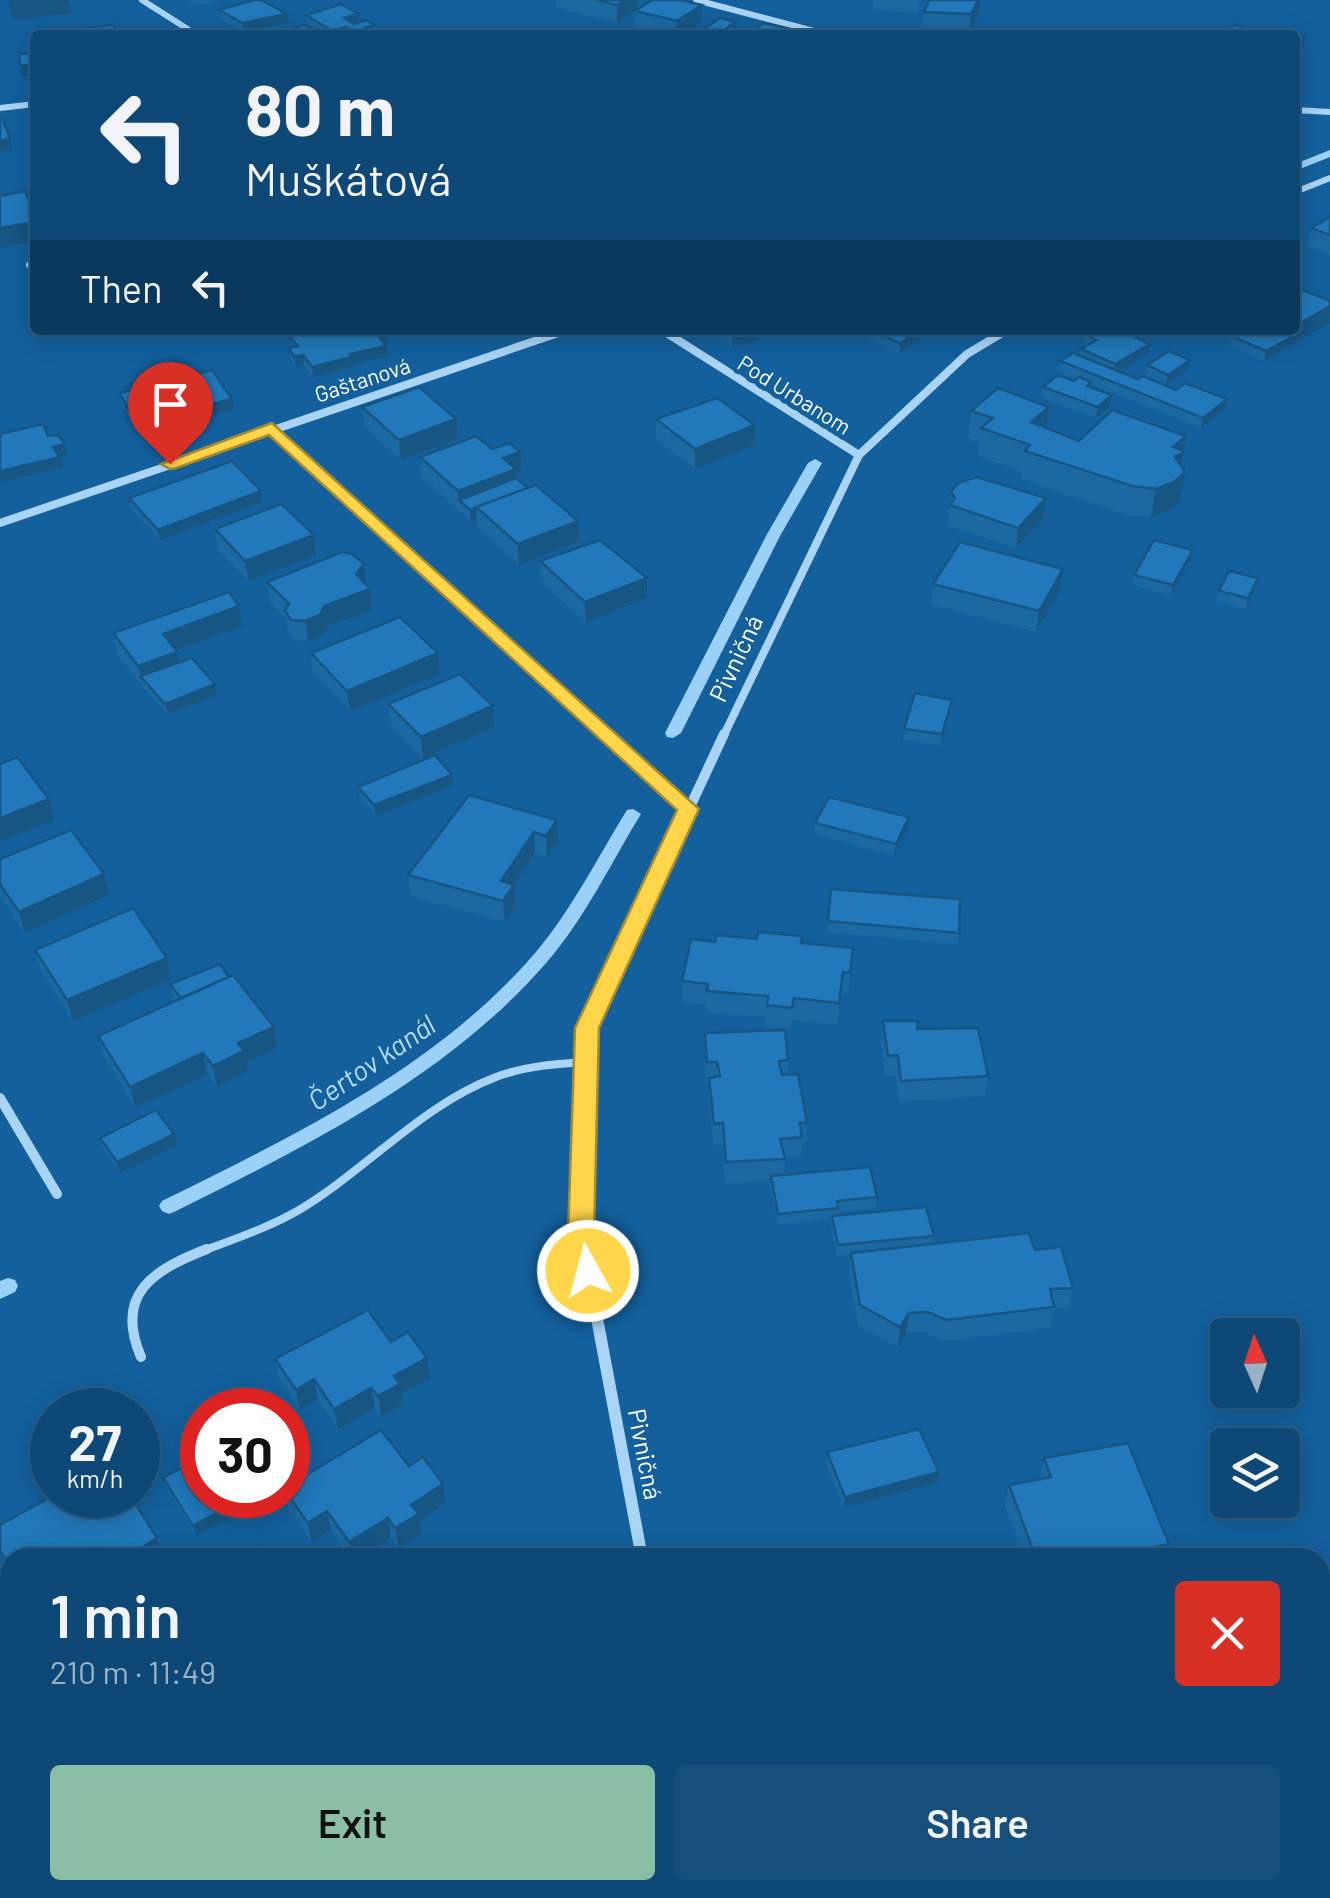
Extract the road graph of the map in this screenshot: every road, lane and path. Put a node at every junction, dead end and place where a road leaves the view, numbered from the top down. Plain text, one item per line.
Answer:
1 (142, 0) edge
2 (696, 0) edge
3 (189, 30) edge
4 (810, 30) edge
5 (30, 105) edge
6 (0, 108) edge
7 (1300, 110) edge
8 (1330, 112) edge
9 (1330, 178) edge
10 (1300, 190) edge
11 (551, 335) edge
12 (670, 335) edge
13 (999, 335) edge
14 (272, 428) junction
15 (859, 456) junction
16 (0, 523) edge
17 (689, 809) junction
18 (586, 1062) junction
19 (0, 1098) edge
20 (57, 1194) dead end
21 (142, 1358) dead end
22 (640, 1548) edge

1 - 3 street
2 - 4 street
5 - 6 street
7 - 8 street
9 - 10 street
11 - 14 street, Gaštanová
12 - 15 street, Pod Urbanom
13 - 15 street, Pivničná
14 - 16 street, Gaštanová
14 - 17 street
15 - 17 street, Pivničná
17 - 18 street, Pivničná
18 - 21 lane
18 - 22 street, Pivničná
19 - 20 street

